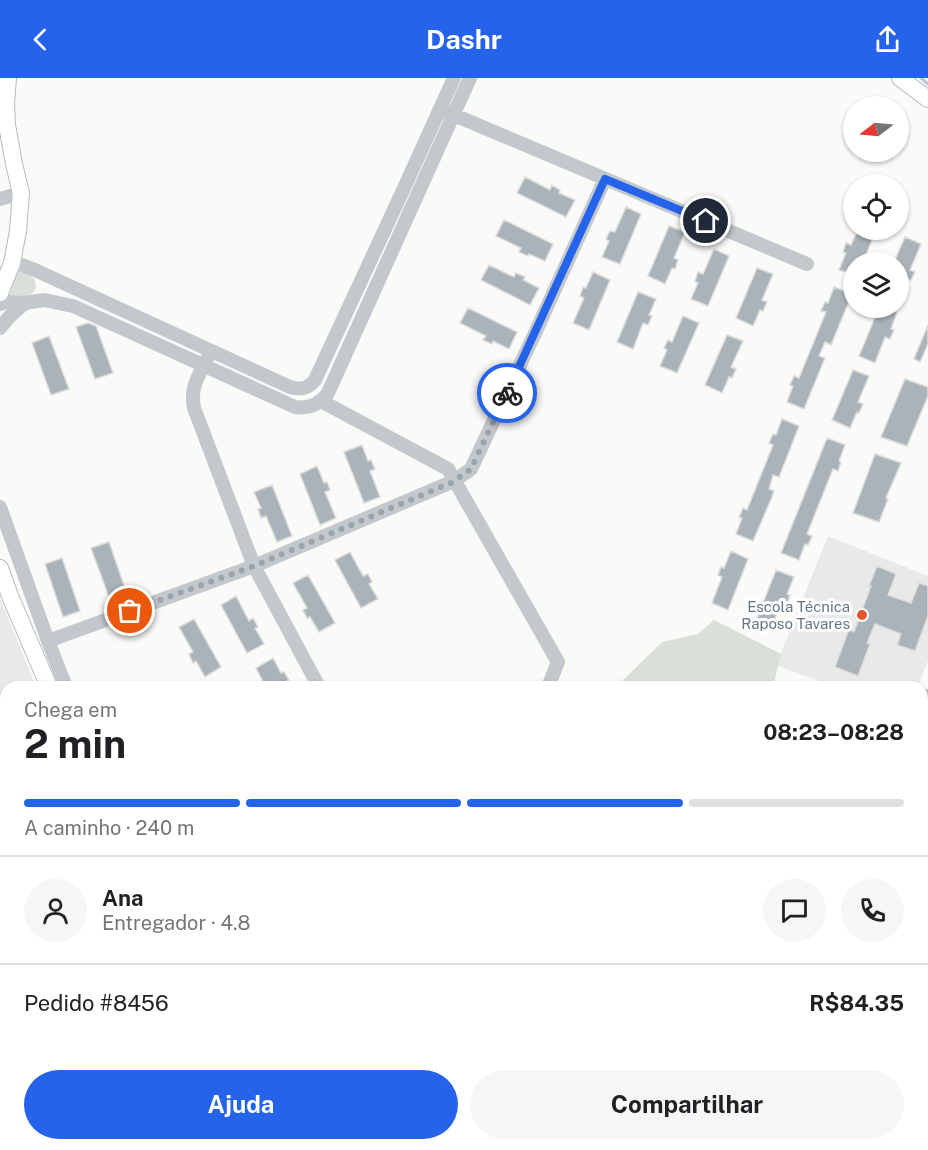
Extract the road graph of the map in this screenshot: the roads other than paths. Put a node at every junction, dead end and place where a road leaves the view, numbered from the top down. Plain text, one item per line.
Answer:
1 (8, 78) edge
2 (454, 78) edge
3 (470, 78) edge
4 (900, 78) edge
5 (928, 99) edge
6 (440, 109) junction
7 (454, 114) junction
8 (4, 126) edge
9 (605, 179) junction
10 (405, 186) junction
11 (419, 192) junction
12 (21, 193) junction
13 (0, 199) edge
14 (12, 263) junction
15 (807, 264) dead end
16 (40, 273) junction
17 (2, 286) edge
18 (30, 302) junction
19 (0, 304) edge
20 (0, 328) edge
21 (211, 351) junction
22 (204, 365) junction
23 (321, 401) junction
24 (453, 482) junction
25 (0, 507) edge
26 (254, 566) junction
27 (0, 568) edge
28 (48, 641) junction
29 (46, 681) edge
30 (64, 681) edge
31 (316, 681) edge
32 (550, 681) edge

1 - 8 main road
2 - 6 street
3 - 7 street
4 - 5 main road
6 - 7 street
6 - 10 street
7 - 9 street
7 - 11 street
8 - 12 main road
9 - 15 street
9 - 24 street
10 - 11 street
10 - 21 street
11 - 23 street
12 - 13 street
12 - 14 main road
14 - 16 street
14 - 17 main road
16 - 18 street
16 - 21 street
18 - 19 street
18 - 20 street
18 - 22 street
21 - 22 street
22 - 23 street
22 - 26 street
23 - 24 street
24 - 26 street
24 - 32 street
25 - 28 street
26 - 28 street
26 - 31 street
27 - 29 main road
28 - 30 street

